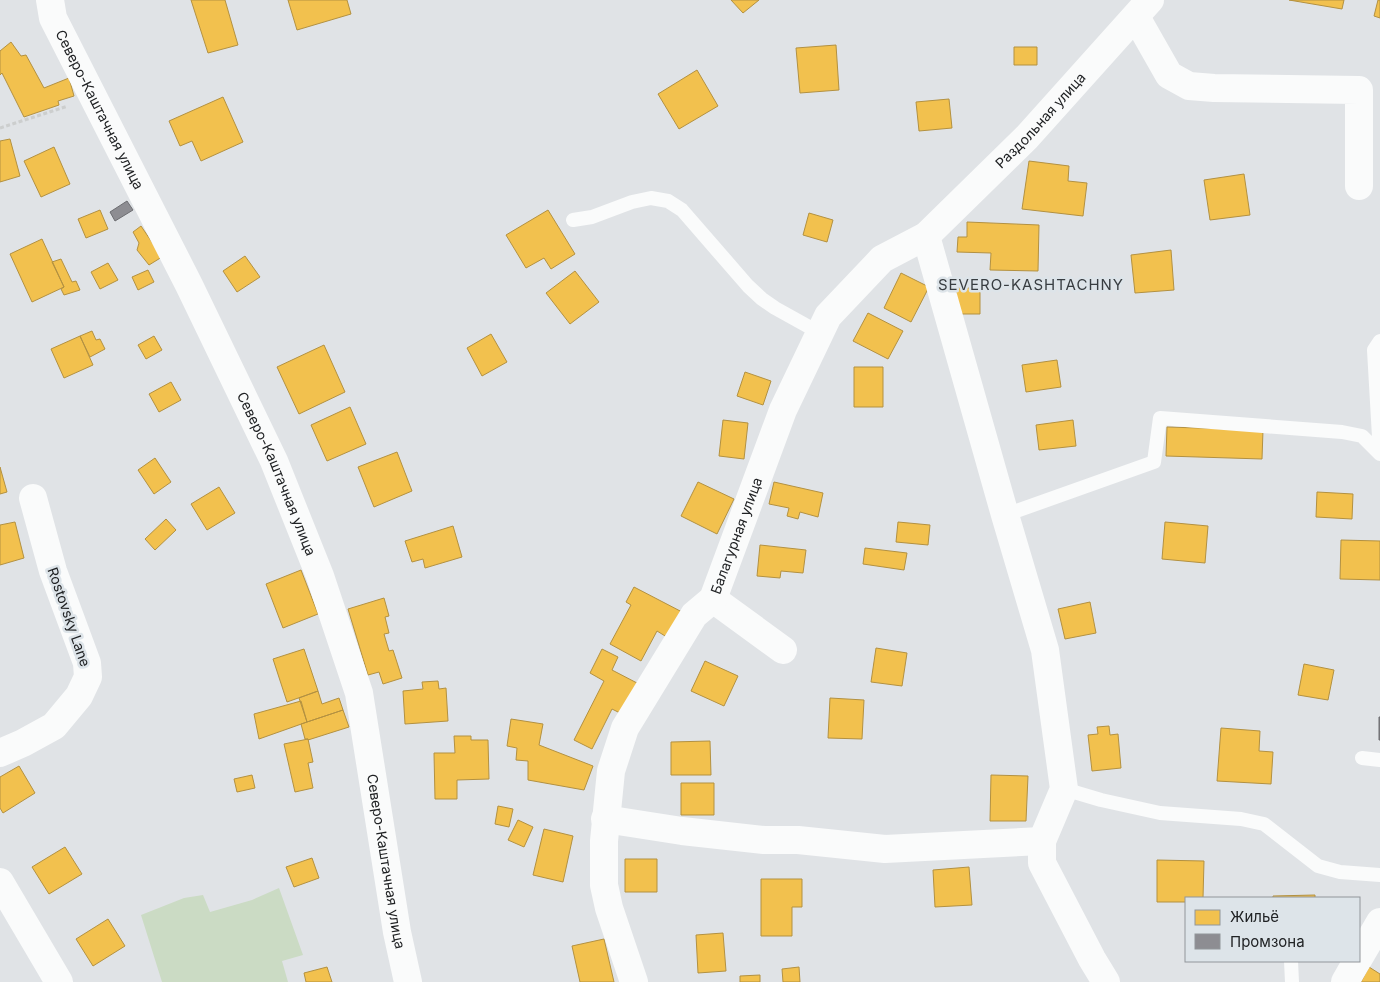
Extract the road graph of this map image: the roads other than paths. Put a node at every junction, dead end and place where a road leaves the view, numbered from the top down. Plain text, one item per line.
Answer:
1 (50, 0) edge
2 (1143, 8) edge
3 (1359, 186) dead end
4 (573, 220) dead end
5 (926, 236) junction
6 (820, 333) junction
7 (1380, 341) edge
8 (1380, 454) edge
9 (33, 498) dead end
10 (1004, 515) junction
11 (713, 599) junction
12 (783, 650) dead end
13 (0, 753) edge
14 (1362, 758) dead end
15 (1380, 760) edge
16 (1064, 789) junction
17 (605, 818) junction
18 (1042, 842) junction
19 (1380, 875) edge
20 (0, 882) edge
21 (1380, 922) edge
22 (1360, 956) edge
23 (1292, 962) edge
24 (1356, 962) edge
25 (59, 982) edge
26 (408, 982) edge
27 (634, 982) edge
28 (1106, 982) edge
29 (1292, 982) edge
30 (1344, 982) edge

1 - 26 street, Северо-Каштачная улица
2 - 3 street
2 - 5 street, Раздольная улица
4 - 6 lane
5 - 6 street, Балагурная улица
5 - 10 street
6 - 11 street, Балагурная улица
7 - 8 lane
8 - 10 lane
9 - 13 street, Rostovsky Lane
10 - 16 street
11 - 12 street
11 - 17 street, Балагурная улица
14 - 15 lane
16 - 18 street
16 - 19 lane
17 - 18 street
17 - 27 street, Балагурная улица
18 - 28 street
20 - 25 street
21 - 22 street
23 - 29 lane
24 - 30 street

